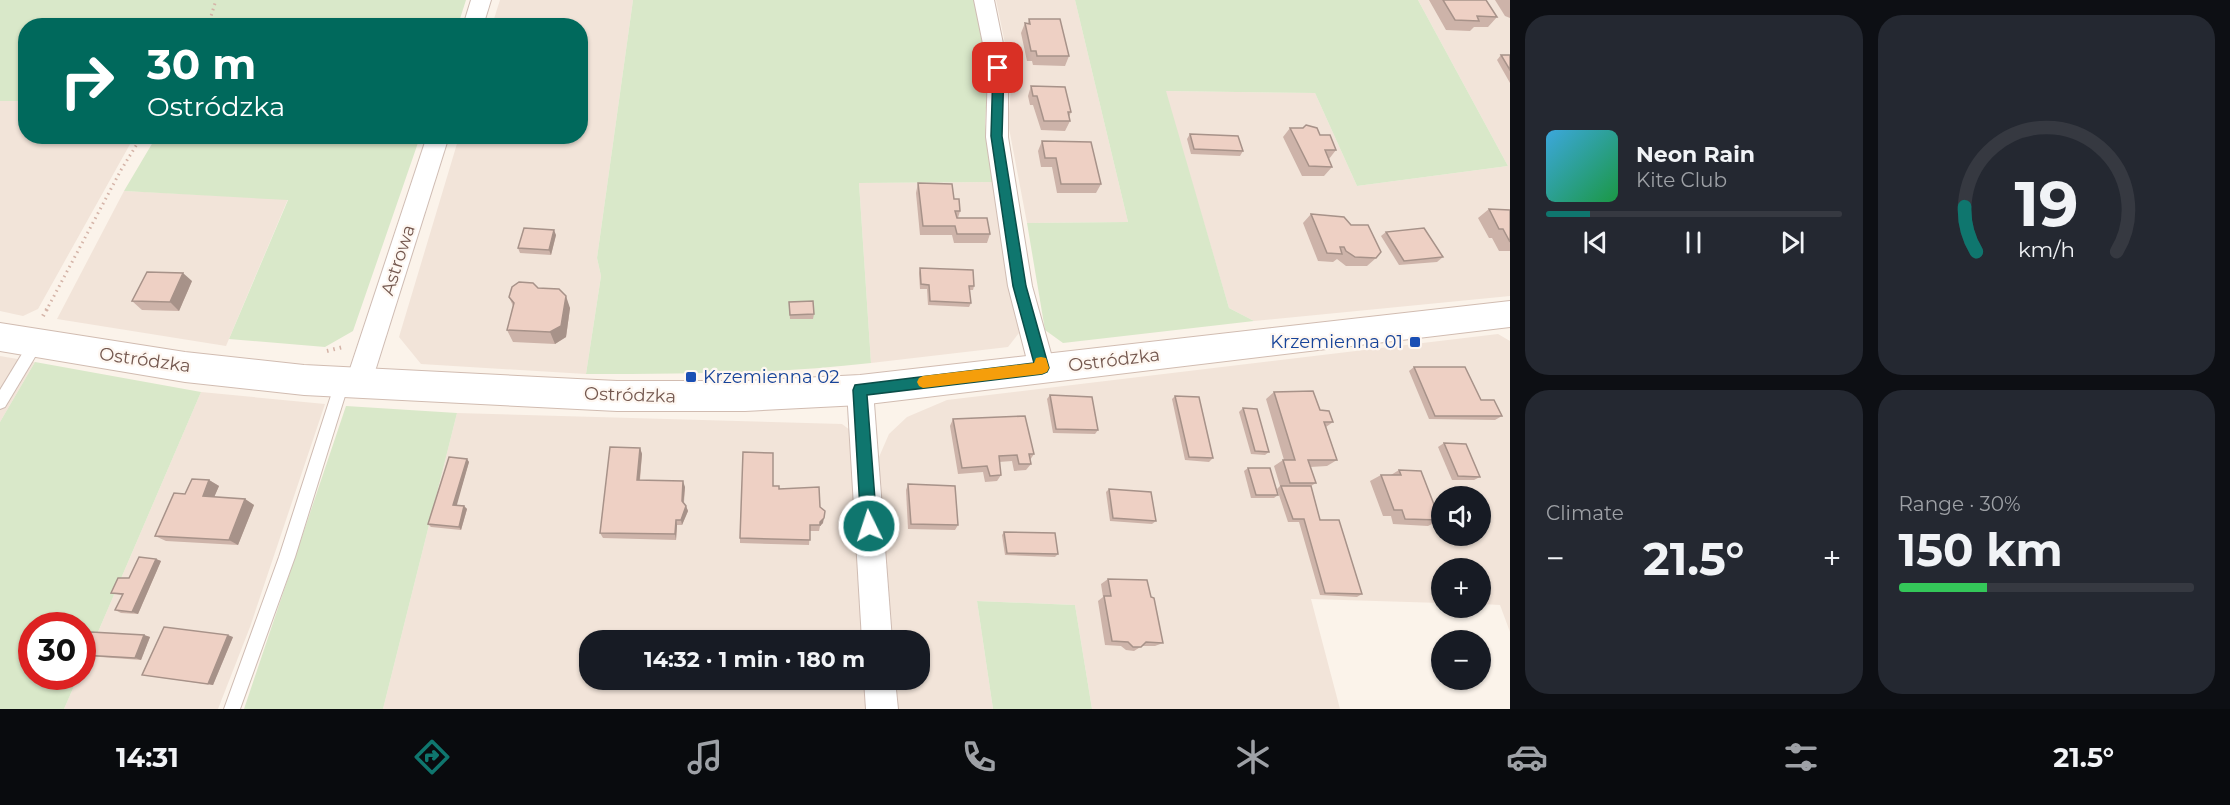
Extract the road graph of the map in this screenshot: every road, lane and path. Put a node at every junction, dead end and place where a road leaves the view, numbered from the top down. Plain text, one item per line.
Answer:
1 (216, 0) edge
2 (481, 0) edge
3 (984, 0) edge
4 (210, 18) edge
5 (475, 18) edge
6 (137, 144) edge
7 (435, 144) edge
8 (1510, 314) edge
9 (20, 340) edge
10 (1042, 368) junction
11 (350, 383) junction
12 (860, 390) junction
13 (0, 403) edge
14 (876, 630) edge
15 (881, 690) edge
16 (232, 709) edge
17 (882, 709) edge

1 - 4 path
2 - 5 street
3 - 10 street
6 - 9 path
7 - 11 street, Astrowa
8 - 10 street, Ostródzka
9 - 11 street, Ostródzka
9 - 13 lane
10 - 12 street, Ostródzka
11 - 12 street, Ostródzka
11 - 16 lane
12 - 14 street
15 - 17 street

